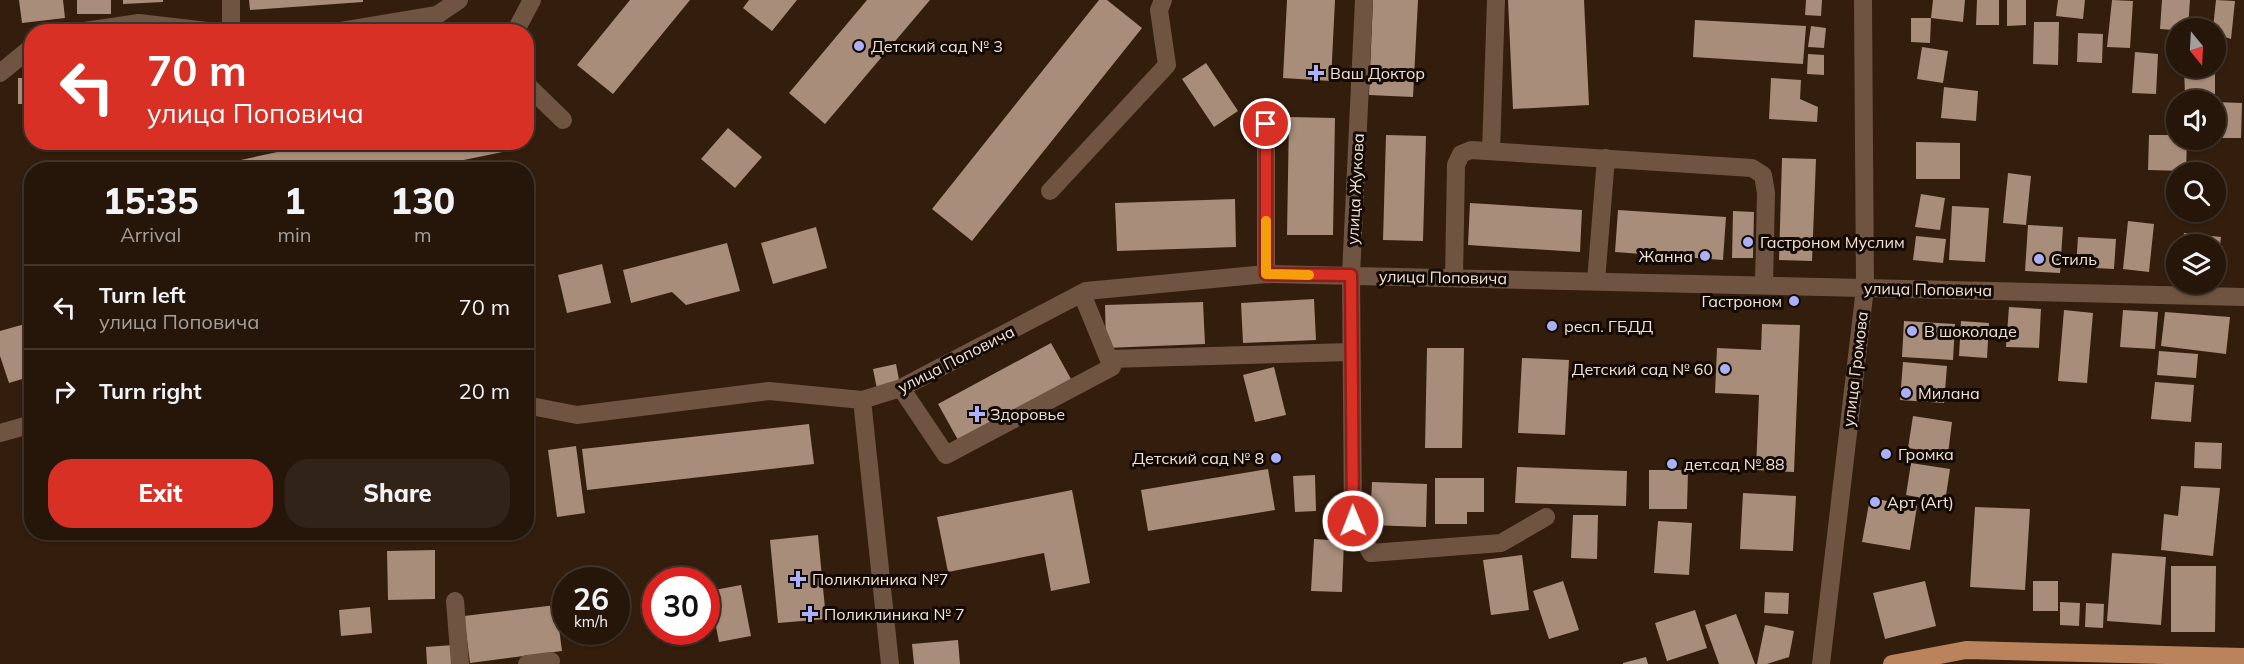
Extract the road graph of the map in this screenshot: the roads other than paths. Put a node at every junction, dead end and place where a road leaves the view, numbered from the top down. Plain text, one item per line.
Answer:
1 (231, 0) edge
2 (459, 0) edge
3 (532, 0) edge
4 (1163, 0) edge
5 (1364, 0) edge
6 (1496, 0) edge
7 (1863, 0) edge
8 (132, 24) edge
9 (148, 24) edge
10 (231, 24) edge
11 (382, 24) edge
12 (519, 24) edge
13 (24, 54) edge
14 (0, 73) edge
15 (534, 92) edge
16 (563, 120) dead end
17 (1266, 124) dead end
18 (1491, 151) junction
19 (1606, 158) junction
20 (1050, 191) dead end
21 (1266, 274) junction
22 (1351, 275) junction
23 (1454, 278) junction
24 (1596, 281) junction
25 (1764, 285) junction
26 (1865, 288) junction
27 (1082, 294) junction
28 (2244, 297) edge
29 (1352, 352) junction
30 (1109, 359) junction
31 (901, 388) junction
32 (862, 400) junction
33 (534, 407) edge
34 (24, 426) edge
35 (0, 433) edge
36 (1546, 517) dead end
37 (455, 601) dead end
38 (2244, 657) edge
39 (551, 662) dead end
40 (460, 664) edge
41 (527, 664) edge
42 (890, 664) edge
43 (1821, 664) edge
44 (1892, 664) edge

1 - 10 street
2 - 11 street
3 - 12 street
4 - 20 street
5 - 22 street, улица Жукова
6 - 18 street
7 - 26 street, улица Громова
8 - 9 street
13 - 14 street
15 - 16 street
17 - 21 street
18 - 19 street
18 - 23 street
19 - 24 street
19 - 25 street
21 - 22 street, улица Поповича
21 - 27 street, улица Поповича
22 - 23 street, улица Поповича
22 - 29 street, улица Жукова
23 - 24 street, улица Поповича
24 - 25 street, улица Поповича
25 - 26 street, улица Поповича
26 - 28 street, улица Поповича
26 - 43 street, улица Громова
27 - 30 street
27 - 31 street, улица Поповича
29 - 30 street
29 - 36 street, улица Жукова
30 - 31 street
31 - 32 street, улица Поповича
32 - 33 street, улица Поповича
32 - 42 street
34 - 35 street
37 - 40 street
38 - 44 main road
39 - 41 street

